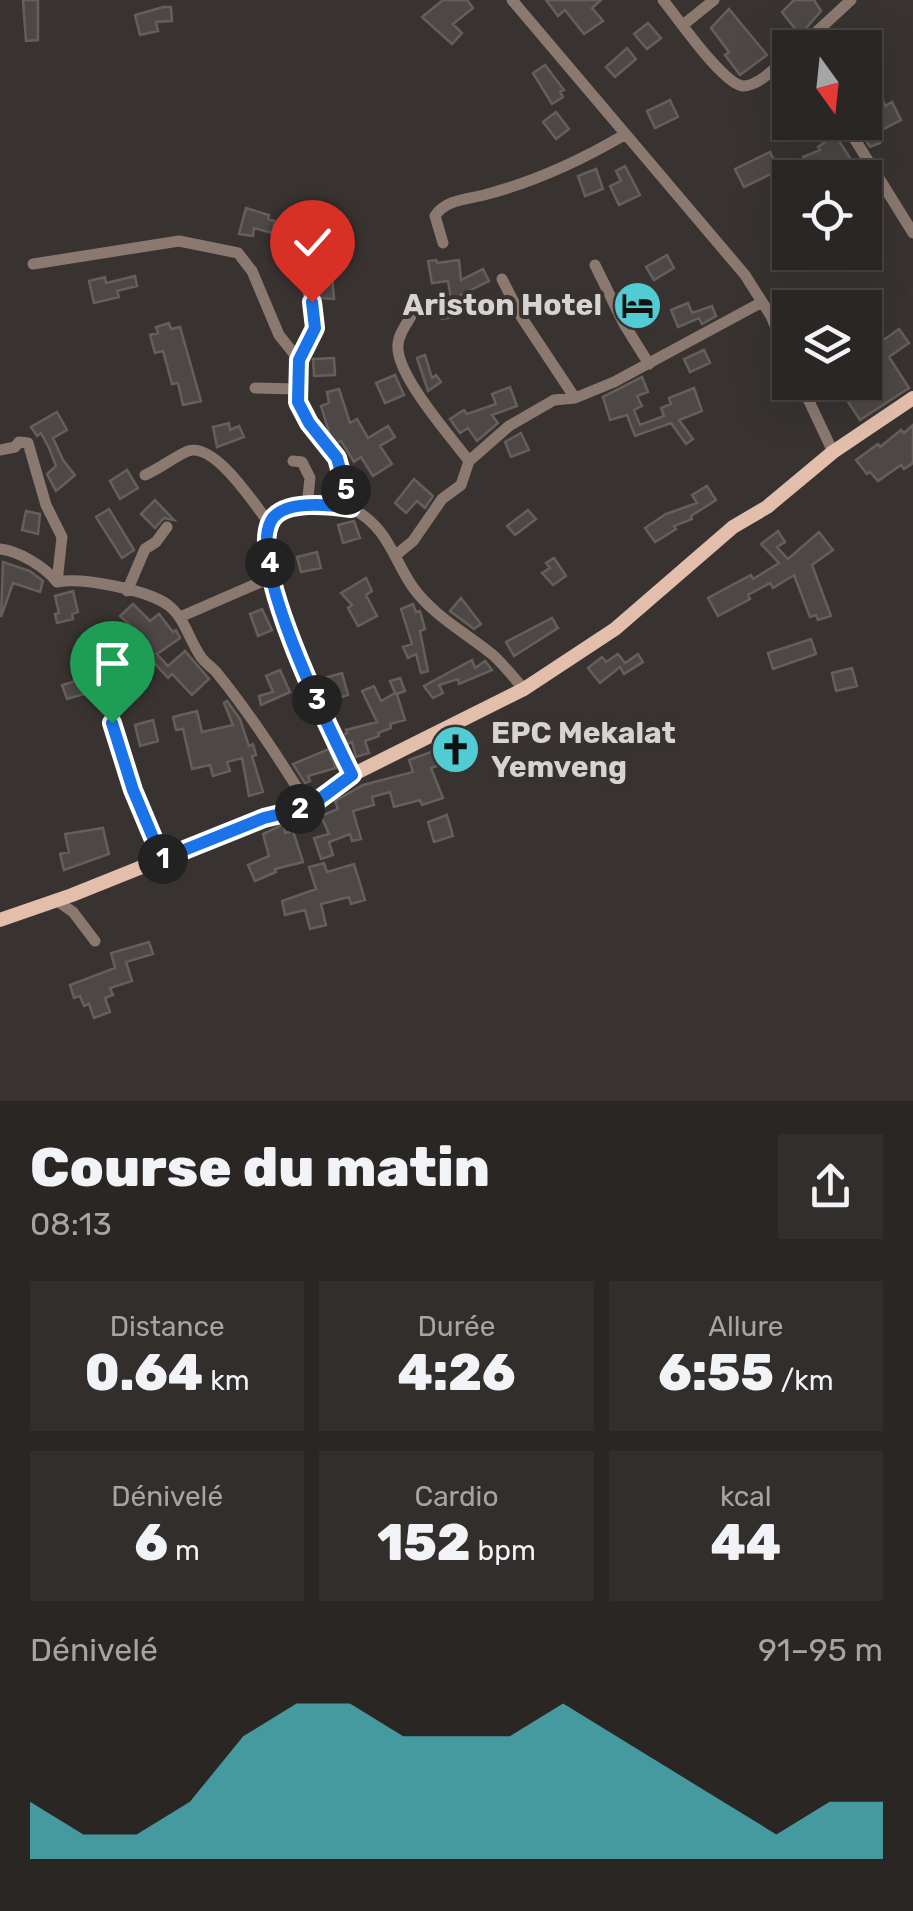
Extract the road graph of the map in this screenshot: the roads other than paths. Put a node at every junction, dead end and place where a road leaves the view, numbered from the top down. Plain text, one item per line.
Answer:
1 (512, 0) edge
2 (662, 0) edge
3 (714, 0) edge
4 (852, 0) edge
5 (683, 24) junction
6 (820, 30) edge
7 (772, 70) edge
8 (624, 135) junction
9 (855, 140) edge
10 (913, 233) edge
11 (442, 243) dead end
12 (300, 262) dead end
13 (33, 264) dead end
14 (594, 265) dead end
15 (502, 279) dead end
16 (762, 302) junction
17 (411, 316) dead end
18 (772, 323) edge
19 (299, 360) junction
20 (649, 364) junction
21 (255, 388) dead end
22 (297, 389) junction
23 (574, 398) junction
24 (913, 398) edge
25 (809, 400) edge
26 (0, 450) edge
27 (834, 452) junction
28 (469, 460) junction
29 (293, 461) dead end
30 (146, 476) dead end
31 (308, 506) junction
32 (351, 508) junction
33 (270, 523) junction
34 (166, 527) dead end
35 (0, 548) edge
36 (396, 556) junction
37 (270, 578) junction
38 (57, 582) junction
39 (127, 590) junction
40 (180, 617) junction
41 (101, 670) dead end
42 (524, 689) junction
43 (352, 775) junction
44 (309, 807) junction
45 (162, 859) junction
46 (56, 900) junction
47 (0, 920) edge
48 (95, 942) dead end

1 - 8 street
2 - 5 street
3 - 5 street
4 - 6 street
5 - 7 street
8 - 11 street
8 - 16 street
9 - 10 street
12 - 19 street
13 - 19 street
14 - 20 street
15 - 23 street
16 - 18 street
16 - 20 street
17 - 28 street
19 - 22 street
20 - 23 street
21 - 22 street
22 - 32 street
23 - 28 street
24 - 27 main road
25 - 27 street
26 - 38 street
27 - 42 main road
28 - 36 street
29 - 31 street
30 - 33 street
31 - 32 street
31 - 33 street
32 - 36 street
33 - 37 street
34 - 39 street
35 - 38 street
36 - 42 street
37 - 40 street
37 - 43 street
38 - 39 street
39 - 40 street
40 - 44 street
41 - 45 street
42 - 43 main road
43 - 44 main road
44 - 45 main road
45 - 46 main road
46 - 47 main road
46 - 48 street

